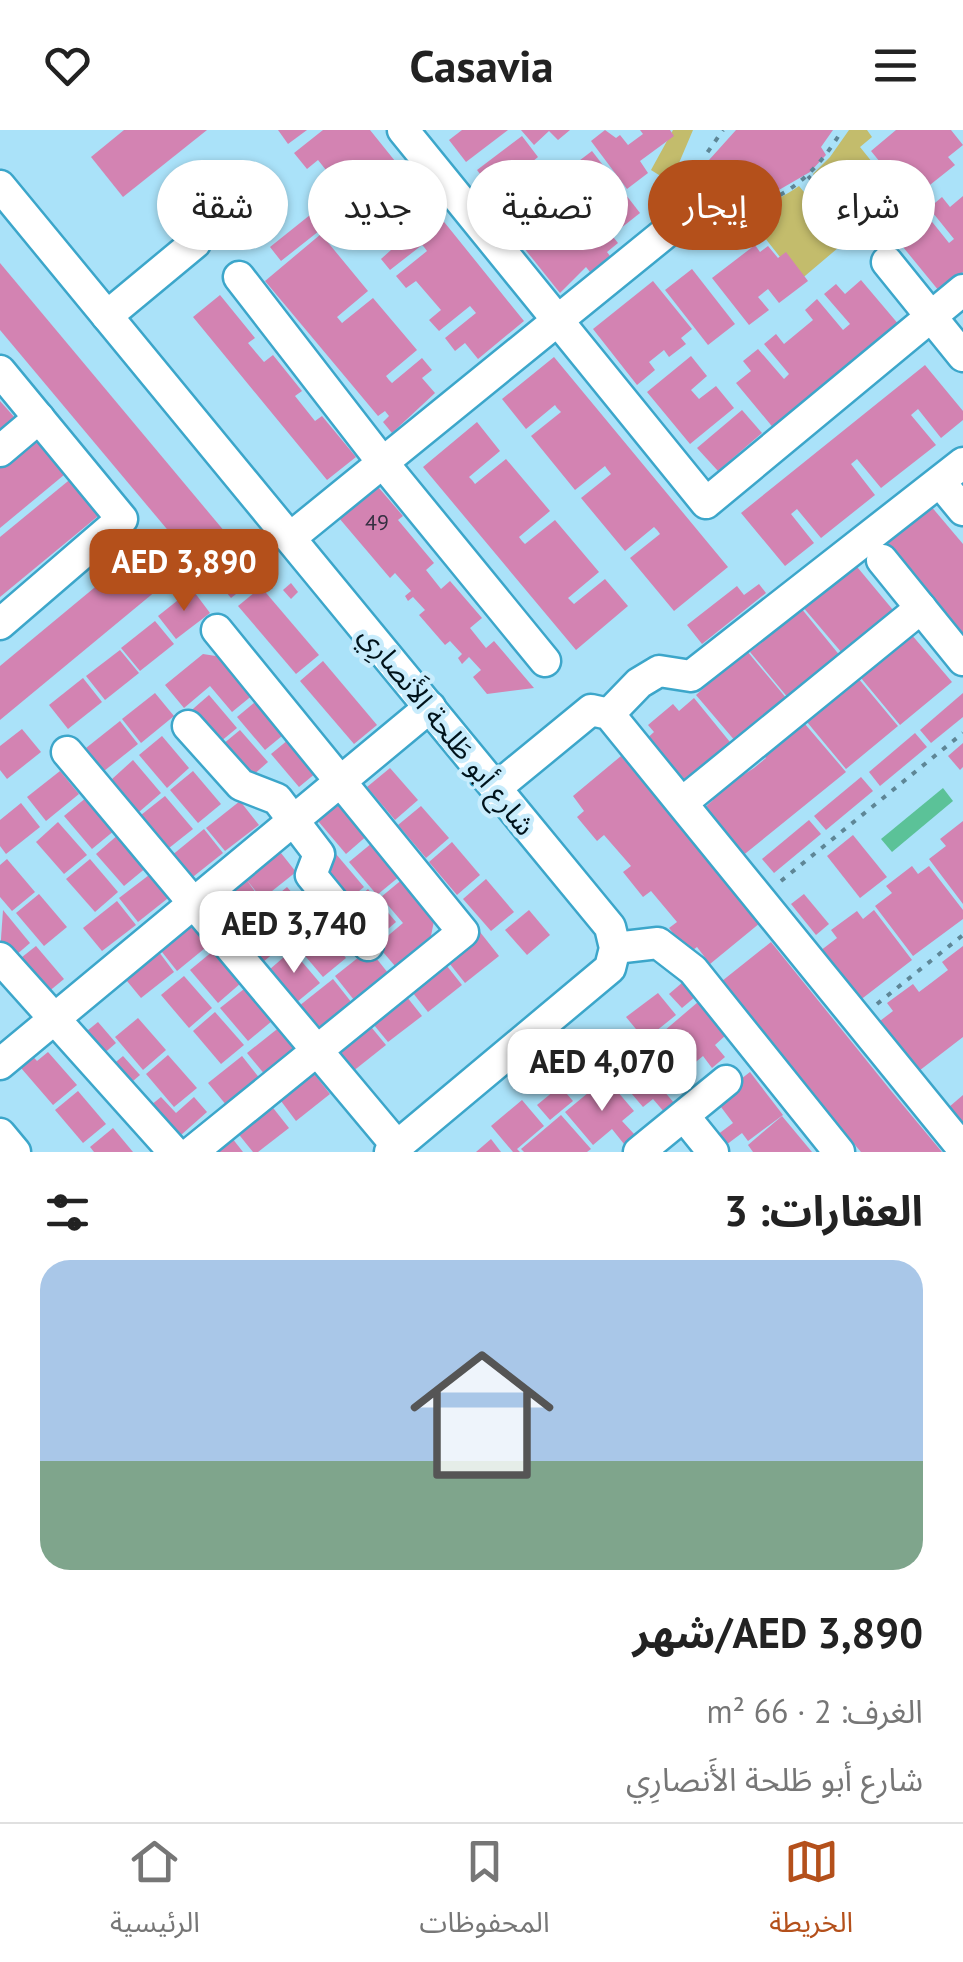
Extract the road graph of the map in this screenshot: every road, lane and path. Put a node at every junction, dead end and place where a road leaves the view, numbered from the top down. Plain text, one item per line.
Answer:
1 (723, 130) edge
2 (842, 130) edge
3 (405, 131) edge
4 (822, 160) edge
5 (802, 180) edge
6 (0, 186) edge
7 (648, 246) edge
8 (187, 250) edge
9 (876, 250) edge
10 (887, 262) joint
11 (239, 278) dead end
12 (963, 290) edge
13 (107, 316) junction
14 (931, 316) junction
15 (558, 320) junction
16 (963, 356) edge
17 (0, 371) edge
18 (39, 418) junction
19 (0, 450) edge
20 (383, 463) junction
21 (951, 473) edge
22 (963, 510) edge
23 (290, 538) junction
24 (882, 560) dead end
25 (921, 608) junction
26 (0, 624) edge
27 (216, 630) dead end
28 (963, 660) edge
29 (545, 661) dead end
30 (430, 708) junction
31 (609, 714) junction
32 (188, 726) dead end
33 (963, 733) edge
34 (68, 752) dead end
35 (340, 782) junction
36 (496, 788) junction
37 (683, 802) junction
38 (295, 820) junction
39 (760, 898) junction
40 (194, 904) junction
41 (963, 935) edge
42 (368, 945) dead end
43 (615, 948) junction
44 (0, 958) edge
45 (56, 1018) junction
46 (858, 1019) junction
47 (317, 1052) junction
48 (0, 1064) edge
49 (726, 1081) dead end
50 (684, 1116) junction
51 (0, 1134) edge
52 (393, 1149) edge
53 (963, 1149) edge
54 (16, 1152) edge
55 (174, 1152) edge
56 (192, 1152) edge
57 (639, 1152) edge
58 (713, 1152) edge
59 (839, 1152) edge

1 - 5 path
2 - 4 path
3 - 15 street
6 - 13 street, شارع أبو طَلحة الأَنصارِي
7 - 15 street
8 - 13 street
9 - 10 path
10 - 14 street
11 - 20 street
12 - 14 street
13 - 23 street, شارع أبو طَلحة الأَنصارِي
14 - 15 street
14 - 16 street
15 - 20 street
17 - 18 street
18 - 19 street
18 - 26 street
20 - 23 street
20 - 29 street
21 - 22 street
21 - 31 street
23 - 30 street, شارع أبو طَلحة الأَنصارِي
24 - 25 street
25 - 28 street
25 - 37 street
27 - 35 street
30 - 35 street
30 - 36 street, شارع أبو طَلحة الأَنصارِي
31 - 36 street
31 - 37 street
32 - 38 street
33 - 39 path
34 - 40 street
35 - 38 street
35 - 47 street
36 - 43 street, شارع أبو طَلحة الأَنصارِي
37 - 39 street
38 - 40 street
38 - 42 street
39 - 46 street
40 - 45 street
40 - 47 street
41 - 46 path
43 - 52 street
43 - 59 street
44 - 45 street
45 - 48 street
45 - 55 street
46 - 53 street
47 - 52 street
47 - 56 street
49 - 50 street
50 - 57 street
50 - 58 street
51 - 54 street

